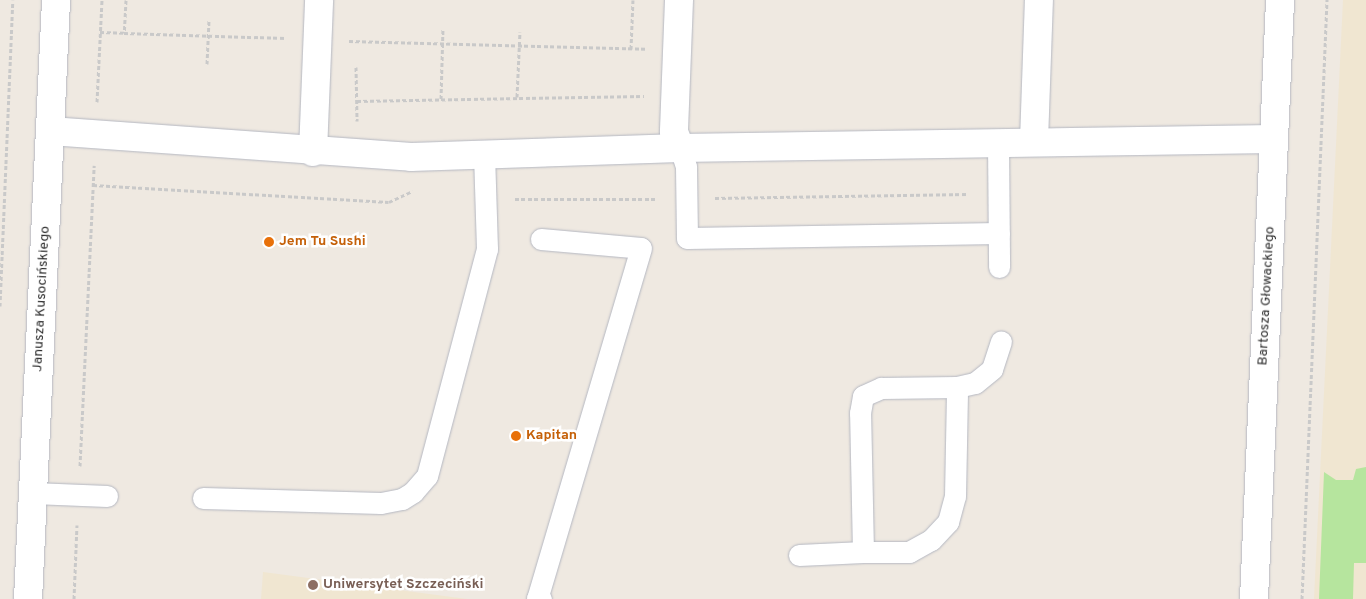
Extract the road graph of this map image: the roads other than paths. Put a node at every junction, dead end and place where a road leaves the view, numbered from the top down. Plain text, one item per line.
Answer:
1 (56, 0) edge
2 (319, 0) edge
3 (679, 0) edge
4 (1039, 0) edge
5 (1280, 0) edge
6 (50, 132) junction
7 (1274, 139) junction
8 (1034, 141) junction
9 (998, 142) junction
10 (680, 148) junction
11 (313, 152) junction
12 (484, 156) junction
13 (999, 233) junction
14 (541, 239) dead end
15 (1000, 267) dead end
16 (1001, 341) dead end
17 (957, 387) junction
18 (33, 493) junction
19 (107, 496) dead end
20 (203, 498) dead end
21 (863, 552) junction
22 (798, 555) dead end
23 (1255, 597) edge
24 (28, 599) edge
25 (541, 599) edge

1 - 6 street, Janusza Kusocińskiego
2 - 11 street
3 - 10 street
4 - 8 street
5 - 7 street, Bartosza Głowackiego
6 - 11 street
6 - 18 street, Janusza Kusocińskiego
7 - 8 street
7 - 23 street, Bartosza Głowackiego
8 - 9 street
9 - 10 street
9 - 13 lane
10 - 12 street
10 - 13 lane
11 - 12 street
12 - 20 lane
13 - 15 lane
14 - 25 lane
16 - 17 lane
17 - 21 lane
17 - 21 lane
18 - 19 lane
18 - 24 street, Janusza Kusocińskiego
21 - 22 lane

